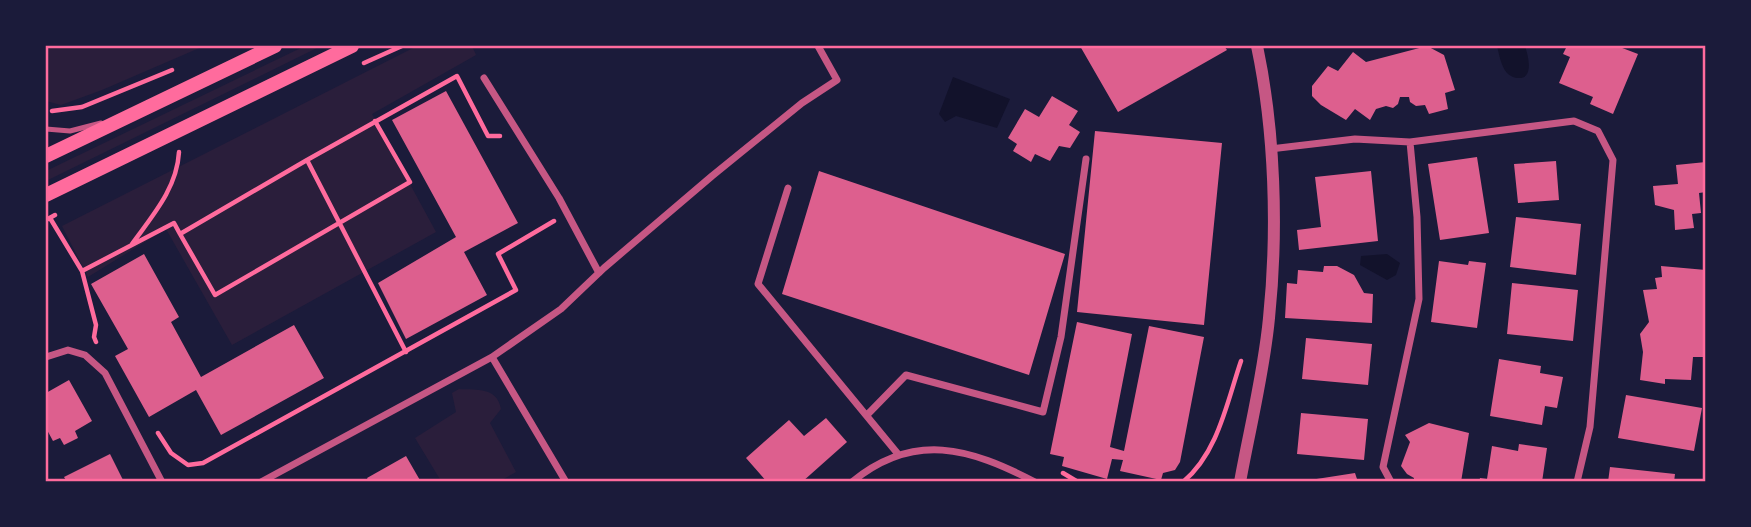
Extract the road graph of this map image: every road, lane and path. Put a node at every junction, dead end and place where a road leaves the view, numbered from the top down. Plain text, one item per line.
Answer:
1 (275, 46) edge
2 (352, 46) edge
3 (818, 46) edge
4 (1256, 46) edge
5 (174, 69) dead end
6 (484, 78) dead end
7 (46, 110) edge
8 (128, 116) junction
9 (375, 121) junction
10 (46, 129) edge
11 (508, 136) dead end
12 (1410, 142) junction
13 (1270, 149) junction
14 (179, 152) dead end
15 (46, 156) edge
16 (1086, 159) dead end
17 (307, 160) junction
18 (788, 188) dead end
19 (46, 195) edge
20 (50, 218) dead end
21 (556, 219) dead end
22 (340, 223) junction
23 (180, 234) junction
24 (131, 245) junction
25 (82, 271) junction
26 (599, 273) junction
27 (101, 349) dead end
28 (406, 352) junction
29 (1243, 356) dead end
30 (46, 357) edge
31 (492, 357) junction
32 (866, 415) junction
33 (156, 429) dead end
34 (898, 454) junction
35 (1063, 473) dead end
36 (162, 481) edge
37 (261, 481) edge
38 (566, 481) edge
39 (852, 481) edge
40 (1035, 481) edge
41 (1078, 481) edge
42 (1184, 481) edge
43 (1240, 481) edge
44 (1391, 481) edge
45 (1577, 481) edge

1 - 8 main road
2 - 19 main road
3 - 26 street
4 - 13 street
5 - 7 path
6 - 26 street
8 - 10 lane
8 - 15 main road
9 - 11 path
9 - 17 path
9 - 22 path
12 - 13 street
12 - 44 street
12 - 45 street
13 - 43 street
14 - 24 path
16 - 32 street
17 - 22 path
17 - 23 path
18 - 32 street
20 - 25 path
21 - 28 path
22 - 23 path
22 - 28 path
23 - 24 path
24 - 25 path
25 - 27 path
26 - 31 street
28 - 33 path
29 - 42 path
30 - 36 street
31 - 37 street
31 - 38 street
32 - 34 street
34 - 39 street
34 - 40 street
35 - 41 path

